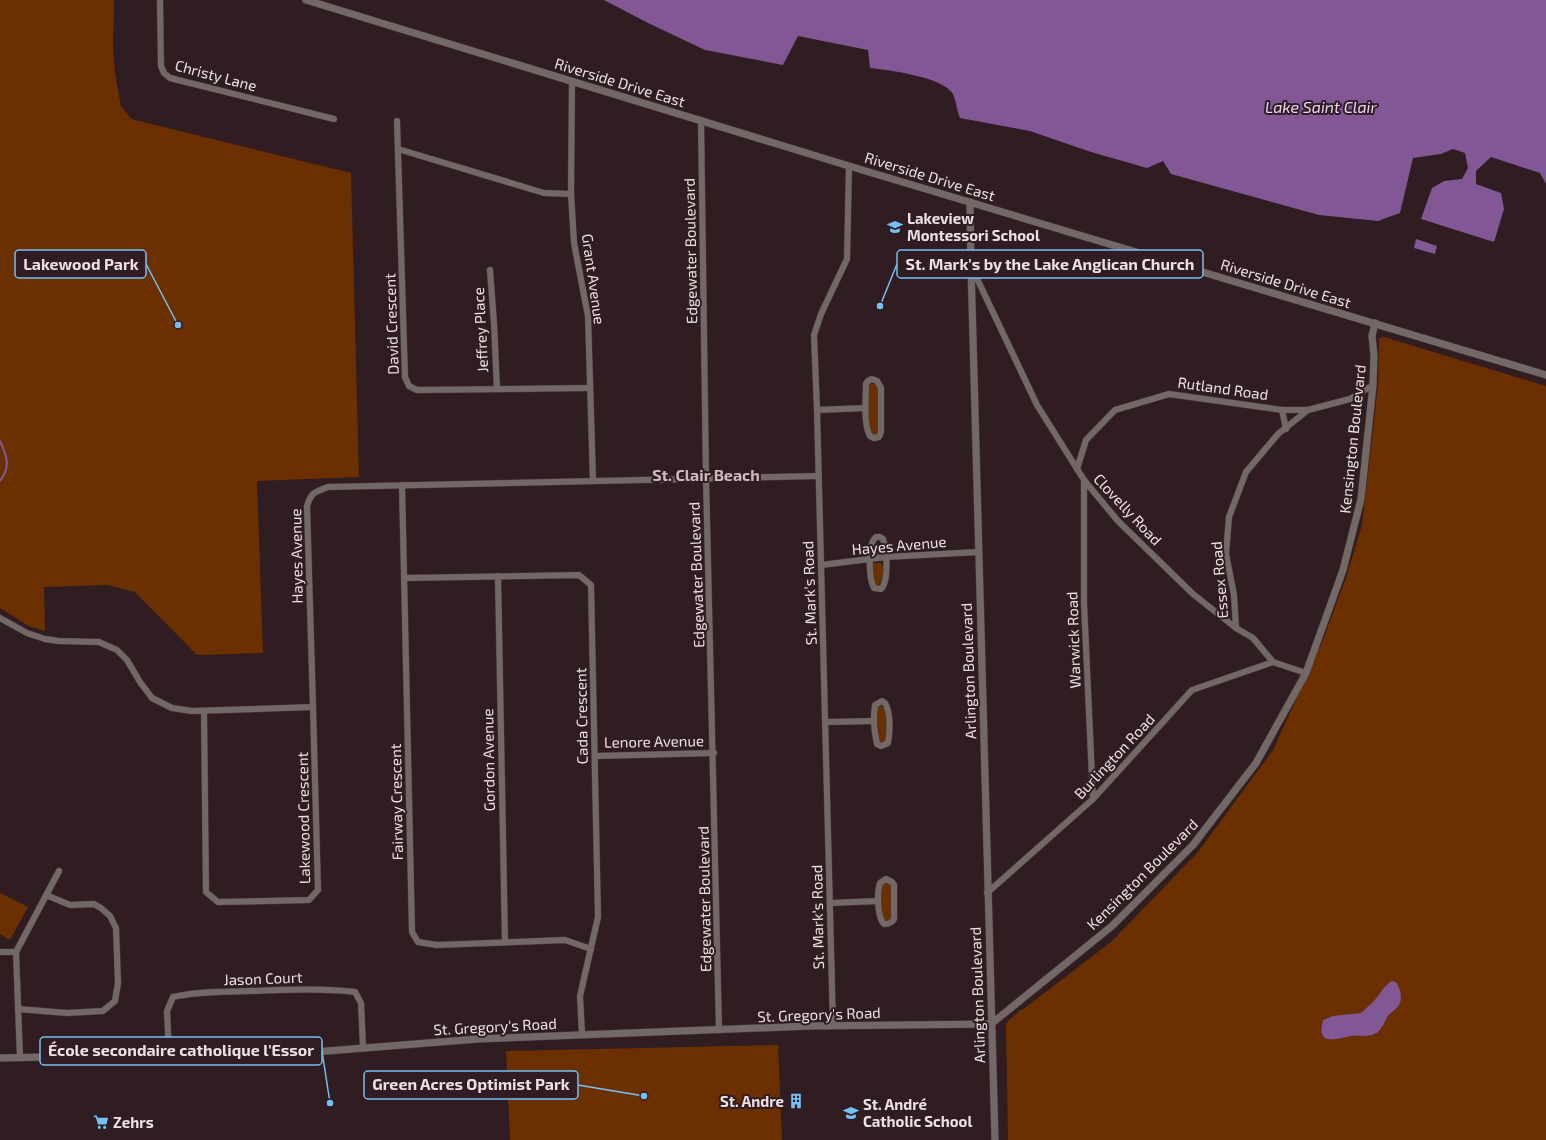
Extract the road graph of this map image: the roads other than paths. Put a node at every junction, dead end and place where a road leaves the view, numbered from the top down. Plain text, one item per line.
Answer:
1 (160, 0) edge
2 (306, 0) edge
3 (572, 82) junction
4 (334, 119) dead end
5 (701, 120) junction
6 (397, 121) dead end
7 (398, 150) junction
8 (849, 166) junction
9 (571, 194) junction
10 (970, 202) junction
11 (971, 266) junction
12 (490, 270) dead end
13 (1375, 324) junction
14 (1546, 375) edge
15 (1373, 385) junction
16 (590, 388) junction
17 (497, 389) junction
18 (866, 408) junction
19 (817, 410) junction
20 (1282, 410) junction
21 (1308, 410) junction
22 (1286, 429) junction
23 (1077, 469) junction
24 (818, 476) junction
25 (706, 478) junction
26 (1084, 480) junction
27 (592, 481) junction
28 (402, 485) junction
29 (978, 552) junction
30 (886, 558) junction
31 (870, 560) junction
32 (822, 565) junction
33 (498, 576) junction
34 (405, 578) junction
35 (0, 618) edge
36 (1236, 628) junction
37 (1273, 662) junction
38 (1306, 673) junction
39 (312, 707) junction
40 (204, 711) junction
41 (874, 721) junction
42 (826, 722) junction
43 (714, 753) junction
44 (595, 756) junction
45 (1094, 799) junction
46 (59, 871) dead end
47 (987, 894) junction
48 (46, 895) junction
49 (878, 901) junction
50 (830, 903) junction
51 (505, 942) junction
52 (591, 949) junction
53 (0, 952) edge
54 (16, 952) junction
55 (18, 1009) junction
56 (991, 1024) junction
57 (833, 1026) junction
58 (719, 1030) junction
59 (582, 1034) junction
60 (363, 1047) junction
61 (169, 1054) junction
62 (0, 1058) edge
63 (20, 1058) junction
64 (994, 1140) edge

1 - 4 street, Christy Lane
2 - 3 street, Riverside Drive East
3 - 5 street, Riverside Drive East
3 - 9 street, Grant Avenue
5 - 8 street, Riverside Drive East
5 - 25 street, Edgewater Boulevard
6 - 7 street, David Crescent
7 - 9 street
7 - 17 street, David Crescent
8 - 10 street, Riverside Drive East
8 - 19 street, St. Mark's Road
9 - 16 street, Grant Avenue
10 - 11 street, Arlington Boulevard
10 - 13 street, Riverside Drive East
11 - 23 street, Clovelly Road
11 - 29 street, Arlington Boulevard
12 - 17 street, Jeffrey Place
13 - 14 street, Riverside Drive East
13 - 15 street, Kensington Boulevard
15 - 21 street, Rutland Road
15 - 38 street, Kensington Boulevard
16 - 17 street, David Crescent
16 - 27 street, Grant Avenue
18 - 18 street
18 - 19 street
19 - 24 street, St. Mark's Road
20 - 21 street, Rutland Road
20 - 22 street
20 - 23 street, Rutland Road
21 - 22 street, Essex Road
22 - 36 street, Essex Road
23 - 26 street, Clovelly Road
24 - 25 street, Hayes Avenue
24 - 32 street, St. Mark's Road
25 - 27 street, Hayes Avenue
25 - 43 street, Edgewater Boulevard
26 - 36 street, Clovelly Road
26 - 45 street, Warwick Road
27 - 28 street, Hayes Avenue
28 - 34 street, Fairway Crescent
28 - 39 street, Hayes Avenue
29 - 30 street, Hayes Avenue
29 - 47 street, Arlington Boulevard
30 - 31 street, Hayes Avenue
30 - 31 street
30 - 31 street
31 - 32 street, Hayes Avenue
32 - 42 street, St. Mark's Road
33 - 34 street, Cada Crescent
33 - 44 street, Cada Crescent
33 - 51 street, Gordon Avenue
34 - 51 street, Fairway Crescent
35 - 40 street
36 - 37 street, Clovelly Road
37 - 38 street
37 - 45 street, Burlington Road
38 - 56 street, Kensington Boulevard
39 - 40 street
39 - 40 street, Lakewood Crescent
41 - 41 street
41 - 42 street
42 - 50 street, St. Mark's Road
43 - 44 street, Lenore Avenue
43 - 58 street, Edgewater Boulevard
44 - 52 street, Cada Crescent
45 - 47 street, Burlington Road
46 - 48 street
47 - 56 street, Arlington Boulevard
48 - 54 street
48 - 55 street
49 - 49 street
49 - 50 street
50 - 57 street, St. Mark's Road
51 - 52 street, Fairway Crescent
52 - 59 street, Cada Crescent
53 - 54 street
54 - 55 street
55 - 63 street
56 - 57 street, St. Gregory's Road
56 - 64 street, Arlington Boulevard
57 - 58 street, St. Gregory's Road
58 - 59 street, St. Gregory's Road
59 - 60 street, St. Gregory's Road
60 - 61 street, St. Gregory's Road
60 - 61 street, Jason Court
61 - 63 street, St. Gregory's Road
62 - 63 street, St. Gregory's Road

